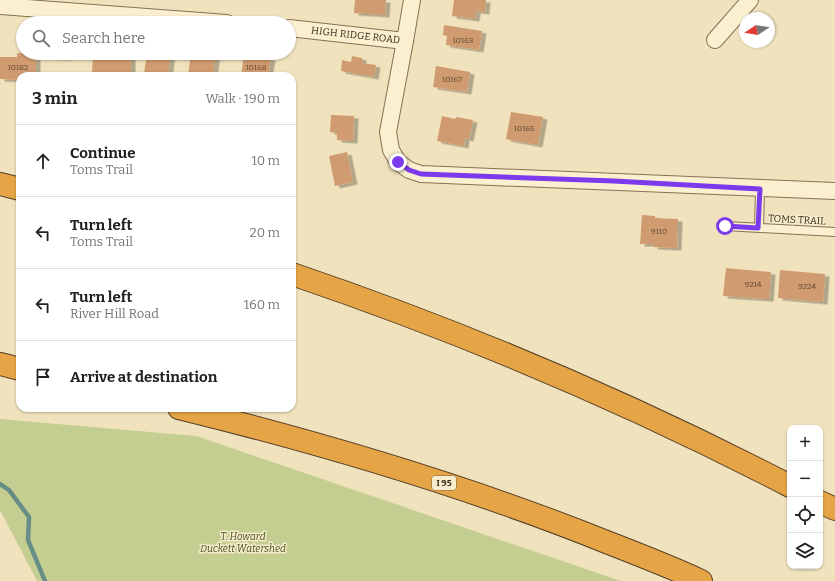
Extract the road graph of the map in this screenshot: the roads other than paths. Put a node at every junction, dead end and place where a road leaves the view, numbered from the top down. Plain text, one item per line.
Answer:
1 (412, 0) edge
2 (750, 0) edge
3 (0, 6) edge
4 (134, 16) edge
5 (296, 29) edge
6 (715, 40) dead end
7 (405, 41) junction
8 (760, 189) junction
9 (835, 192) edge
10 (725, 226) dead end
11 (758, 228) junction
12 (835, 232) edge
13 (296, 275) edge
14 (0, 364) edge
15 (16, 368) edge
16 (195, 412) edge
17 (787, 484) edge
18 (823, 503) edge
19 (835, 509) edge
20 (701, 581) edge

1 - 7 street, HIGH RIDGE ROAD
2 - 6 street
3 - 4 street
5 - 7 street, HIGH RIDGE ROAD
7 - 8 street
8 - 9 street
8 - 11 lane, TOMS TRAIL
10 - 11 lane, TOMS TRAIL
11 - 12 lane, TOMS TRAIL
13 - 17 highway
14 - 15 highway
16 - 20 highway, I 95
18 - 19 highway

